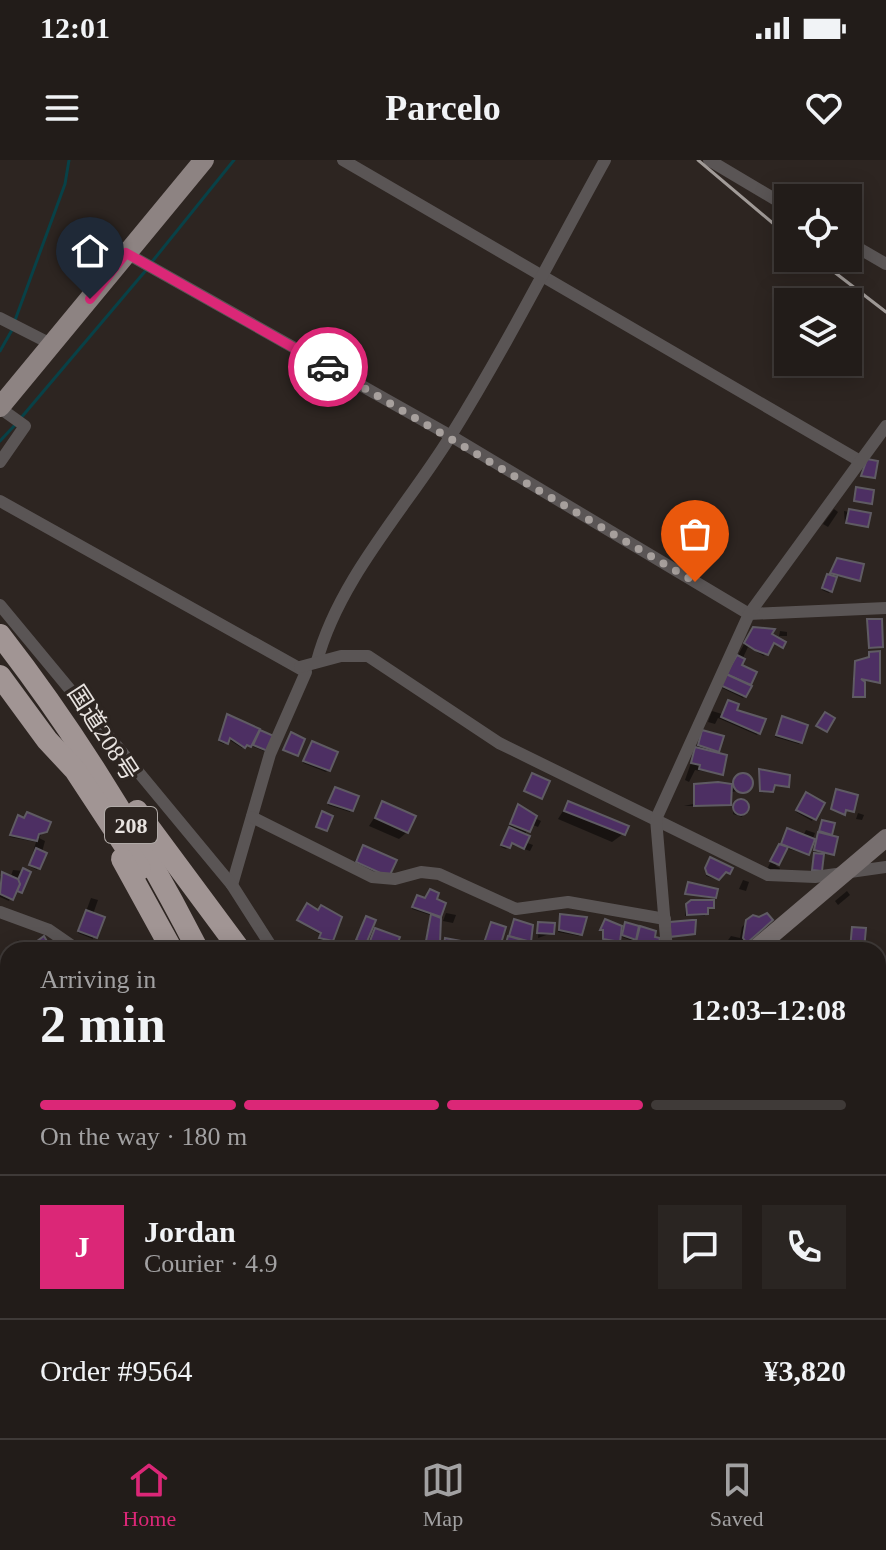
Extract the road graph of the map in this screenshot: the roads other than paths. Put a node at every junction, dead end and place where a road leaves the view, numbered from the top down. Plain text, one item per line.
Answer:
1 (204, 160) edge
2 (343, 160) edge
3 (605, 160) edge
4 (709, 160) edge
5 (774, 199) edge
6 (862, 250) edge
7 (126, 253) junction
8 (886, 264) edge
9 (541, 275) junction
10 (0, 318) edge
11 (53, 345) junction
12 (0, 407) edge
13 (886, 426) edge
14 (451, 436) junction
15 (860, 461) junction
16 (0, 462) edge
17 (0, 501) edge
18 (0, 605) edge
19 (886, 608) edge
20 (749, 614) junction
21 (0, 635) edge
22 (317, 661) junction
23 (300, 667) junction
24 (0, 676) edge
25 (55, 705) junction
26 (47, 740) junction
27 (252, 817) junction
28 (656, 819) junction
29 (886, 838) edge
30 (886, 867) edge
31 (847, 871) junction
32 (232, 885) junction
33 (0, 912) edge
34 (665, 919) junction
35 (66, 942) edge
36 (168, 942) edge
37 (191, 942) edge
38 (192, 942) edge
39 (234, 942) edge
40 (268, 942) edge
41 (666, 942) edge
42 (763, 942) edge

1 - 7 main road
2 - 9 street
3 - 9 street
4 - 5 street
6 - 8 street
7 - 11 main road
7 - 14 street
9 - 14 street
9 - 15 street
10 - 11 street
11 - 12 main road
12 - 16 street
13 - 15 street
14 - 20 street
14 - 22 street
15 - 20 street
17 - 23 street
18 - 32 street
19 - 20 street
20 - 28 street
21 - 25 highway, 国道208号 / 208
22 - 23 street
22 - 28 street
23 - 27 street
24 - 26 highway, 国道208号 / 208
25 - 38 highway, 国道208号 / 208
25 - 39 highway
26 - 36 highway
26 - 37 highway, 国道208号 / 208
27 - 32 street
27 - 34 street
28 - 31 street
28 - 34 street
29 - 31 main road
30 - 31 street
31 - 42 main road
32 - 40 street
33 - 35 street
34 - 41 street

